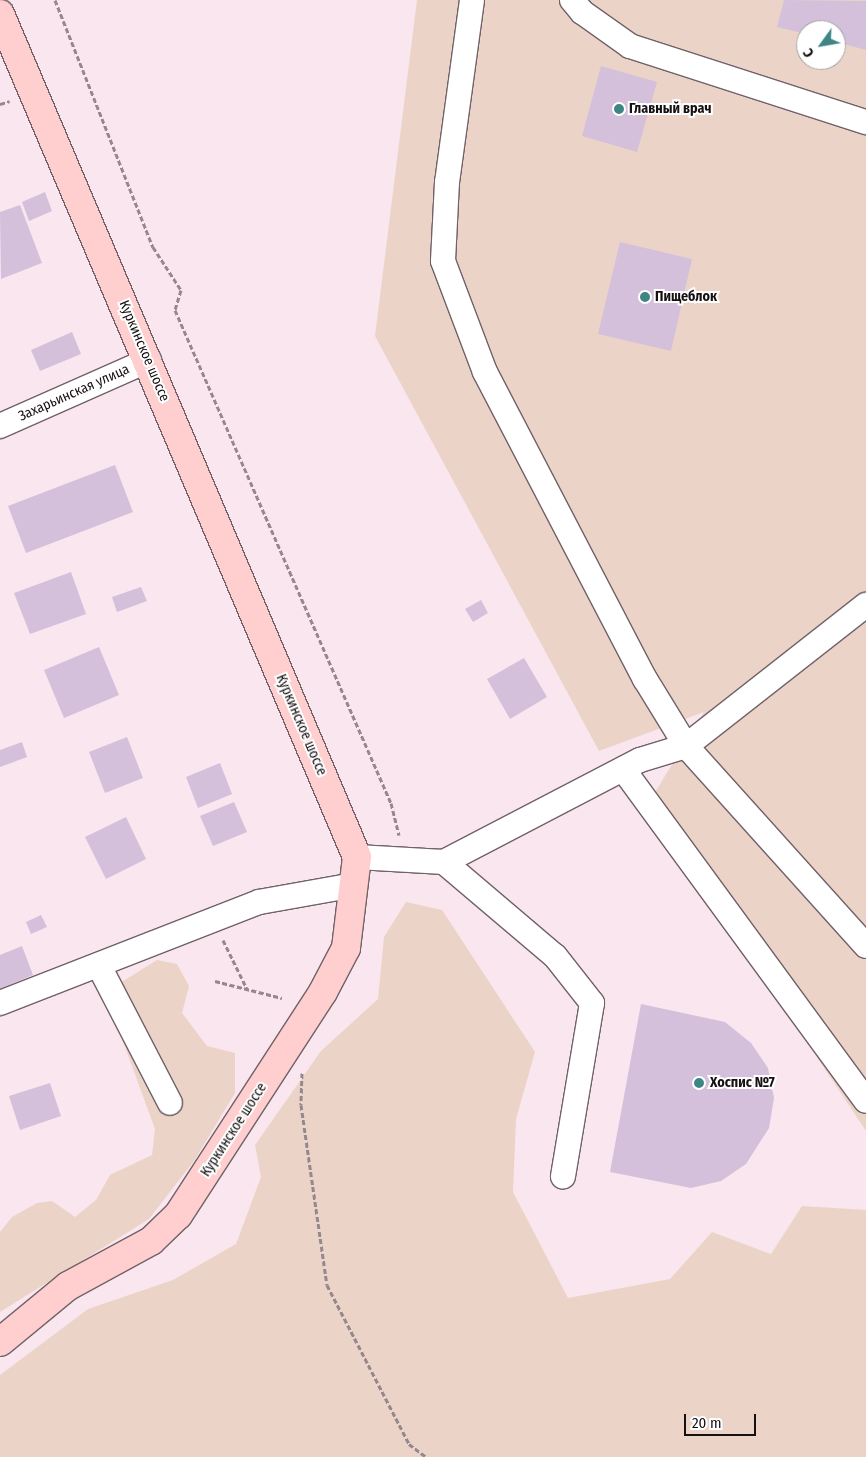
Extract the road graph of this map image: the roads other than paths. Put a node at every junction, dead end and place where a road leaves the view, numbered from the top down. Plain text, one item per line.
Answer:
1 (472, 0) edge
2 (572, 0) edge
3 (0, 14) edge
4 (866, 122) edge
5 (149, 360) junction
6 (0, 426) edge
7 (866, 605) edge
8 (686, 746) junction
9 (623, 768) junction
10 (358, 856) junction
11 (444, 862) junction
12 (354, 885) junction
13 (866, 946) edge
14 (99, 966) junction
15 (0, 1003) edge
16 (866, 1101) edge
17 (170, 1103) dead end
18 (563, 1177) dead end
19 (0, 1342) edge

1 - 8 street
2 - 4 street
3 - 5 main road, Куркинское шоссе
5 - 6 street, Захарьинская улица
5 - 10 main road, Куркинское шоссе
7 - 8 street
8 - 9 street
8 - 13 street
9 - 11 street
9 - 16 street
10 - 11 street
10 - 12 main road, Куркинское шоссе
11 - 18 street
12 - 14 street
12 - 19 main road, Куркинское шоссе
14 - 15 street
14 - 17 street

